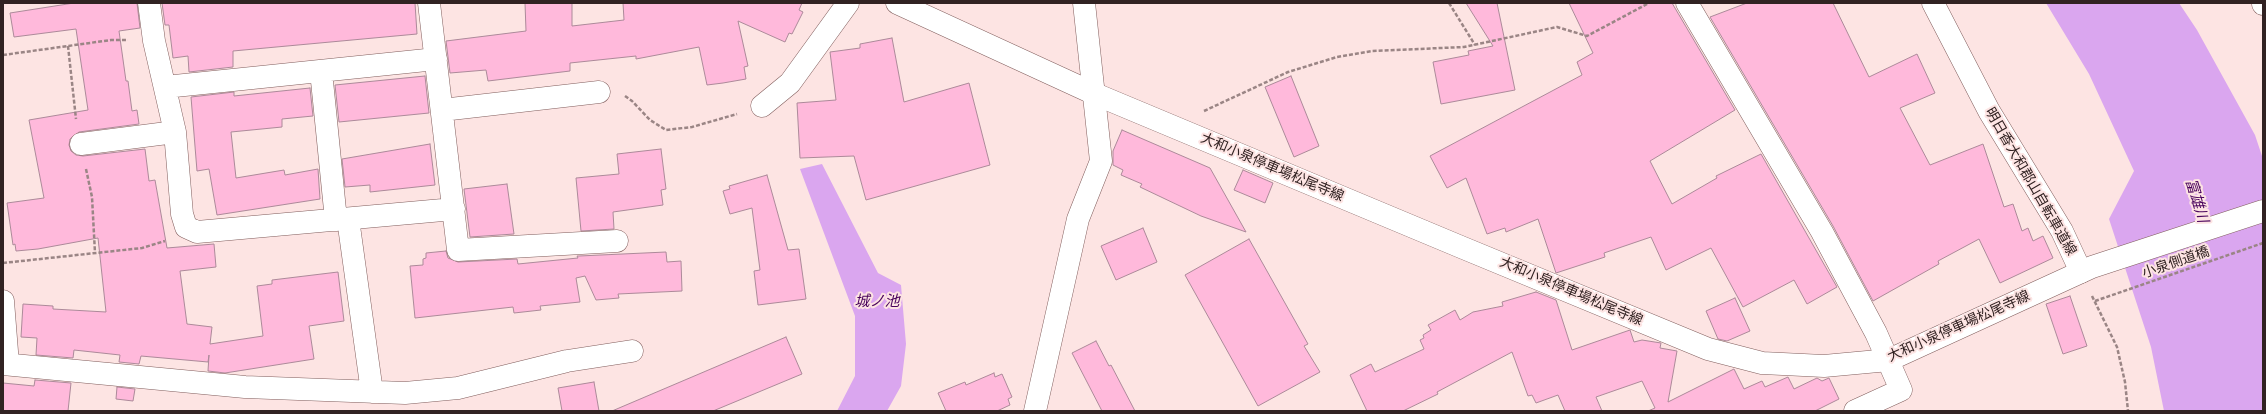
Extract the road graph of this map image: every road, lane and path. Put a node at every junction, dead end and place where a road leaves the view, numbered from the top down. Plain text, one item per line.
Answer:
1 (149, 3) edge
2 (429, 3) edge
3 (848, 3) edge
4 (897, 3) edge
5 (1084, 3) edge
6 (1449, 3) edge
7 (1649, 3) edge
8 (1687, 3) edge
9 (1933, 3) edge
10 (154, 40) junction
11 (1475, 45) junction
12 (3, 55) edge
13 (436, 59) junction
14 (321, 71) junction
15 (164, 87) junction
16 (599, 92) joint
17 (1095, 94) junction
18 (762, 106) joint
19 (442, 110) junction
20 (1171, 126) junction
21 (175, 132) junction
22 (81, 144) dead end
23 (454, 209) junction
24 (2263, 211) edge
25 (342, 219) junction
26 (186, 227) junction
27 (617, 241) dead end
28 (2263, 243) edge
29 (3, 263) edge
30 (2086, 269) junction
31 (3, 300) edge
32 (2095, 301) junction
33 (632, 351) dead end
34 (1889, 360) junction
35 (5, 364) edge
36 (372, 392) junction
37 (1035, 411) edge
38 (1855, 411) edge
39 (2128, 411) edge

1 - 10 street
2 - 13 street
3 - 18 street
4 - 17 street, 大和小泉停車場松尾寺線
5 - 17 street
6 - 11 path
7 - 11 path
8 - 34 street
9 - 30 street, 明日香大和郡山自転車道線
10 - 12 path
10 - 15 street
11 - 20 path
13 - 14 street
13 - 19 street
14 - 15 street
14 - 25 street
15 - 21 street
16 - 18 path
16 - 19 street
17 - 20 street, 大和小泉停車場松尾寺線
17 - 37 street
19 - 23 street
20 - 34 street, 大和小泉停車場松尾寺線
21 - 22 street
21 - 26 street
23 - 25 street
23 - 27 street
24 - 30 street, 大和小泉停車場松尾寺線
25 - 26 street
25 - 36 street
26 - 29 path
28 - 32 path, 小泉側道橋
30 - 32 path, 明日香大和郡山自転車道線
30 - 34 street, 大和小泉停車場松尾寺線
31 - 35 street
32 - 39 path, 明日香大和郡山自転車道線
33 - 36 street
34 - 38 street
35 - 36 street

